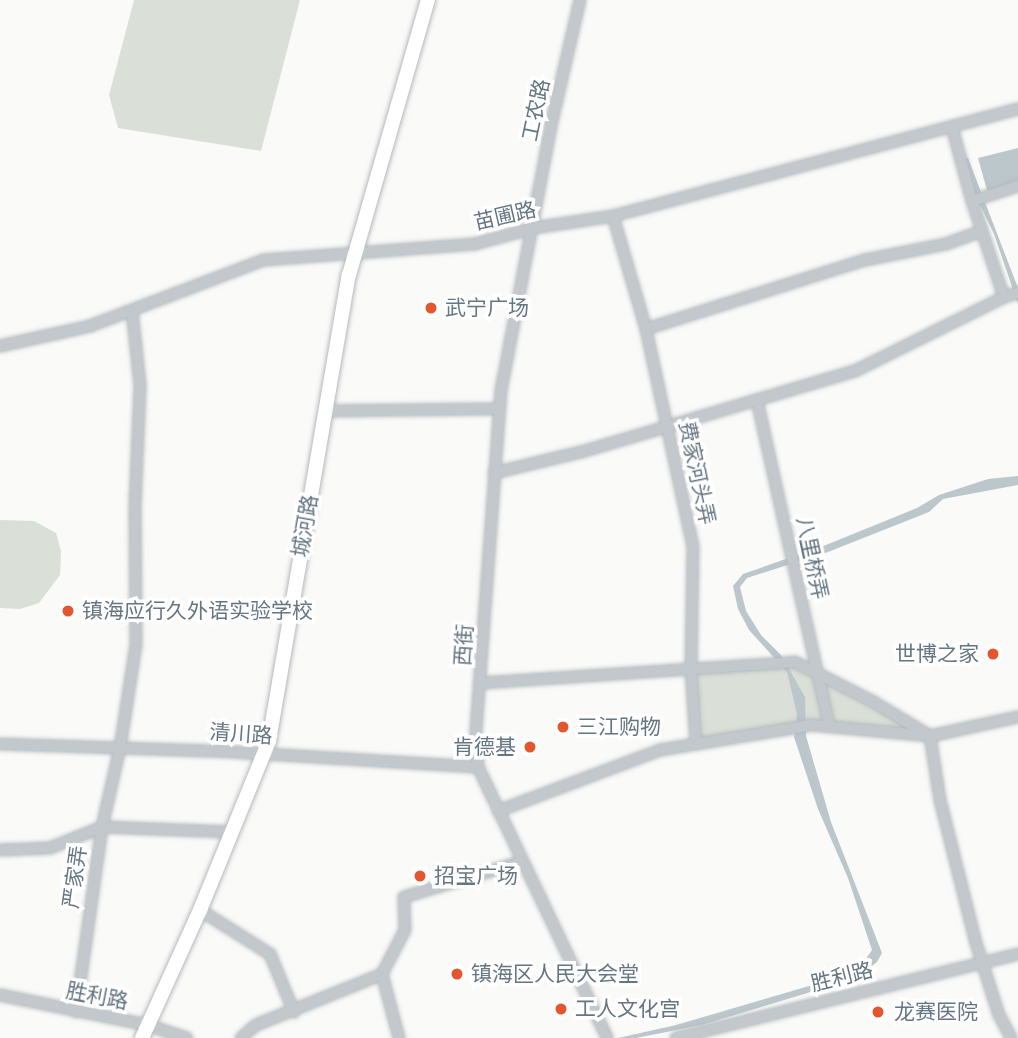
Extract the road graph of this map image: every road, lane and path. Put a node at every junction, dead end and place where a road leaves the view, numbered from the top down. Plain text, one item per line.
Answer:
1 (428, 0) edge
2 (580, 0) edge
3 (1018, 109) edge
4 (953, 127) junction
5 (1018, 186) edge
6 (972, 201) junction
7 (613, 216) junction
8 (533, 228) junction
9 (982, 231) junction
10 (358, 251) junction
11 (1018, 293) edge
12 (1004, 297) junction
13 (132, 310) junction
14 (646, 329) junction
15 (0, 346) edge
16 (757, 400) junction
17 (499, 409) junction
18 (325, 411) junction
19 (668, 427) junction
20 (494, 473) junction
21 (691, 669) junction
22 (818, 674) junction
23 (481, 683) junction
24 (1018, 717) edge
25 (829, 725) junction
26 (930, 736) junction
27 (0, 744) edge
28 (696, 744) junction
29 (120, 748) junction
30 (265, 755) junction
31 (478, 767) junction
32 (498, 811) junction
33 (102, 827) junction
34 (232, 832) junction
35 (0, 850) edge
36 (521, 862) junction
37 (200, 910) junction
38 (1018, 954) edge
39 (982, 962) junction
40 (382, 974) junction
41 (0, 995) edge
42 (76, 1012) junction
43 (294, 1012) junction
44 (144, 1032) edge
45 (187, 1038) edge
46 (241, 1038) edge
47 (399, 1038) edge
48 (607, 1038) edge
49 (676, 1038) edge
50 (1011, 1038) edge

1 - 10 main road, 城河路
2 - 8 street, 工农路
3 - 4 street, 苗圃路
4 - 6 street
4 - 7 street, 苗圃路
5 - 6 street
6 - 9 street
7 - 8 street, 苗圃路
7 - 14 street, 费家河头弄
8 - 10 street, 苗圃路
8 - 17 street, 西街
9 - 12 street
9 - 14 street
10 - 13 street, 苗圃路
10 - 18 main road, 城河路
11 - 12 street
12 - 16 street
13 - 15 street, 苗圃路
13 - 29 street, 严家弄
14 - 19 street, 费家河头弄
16 - 19 street
16 - 22 street, 八里桥弄
17 - 18 street
17 - 20 street, 西街
18 - 30 main road, 城河路
19 - 20 street
19 - 21 street, 费家河头弄
20 - 23 street, 西街
21 - 22 street
21 - 23 street
21 - 28 street, 费家河头弄
22 - 25 street, 八里桥弄
22 - 26 street
23 - 31 street, 西街
24 - 26 street
25 - 26 street
25 - 28 street
26 - 39 street
27 - 29 street, 清川路
28 - 32 street
29 - 30 street, 清川路
29 - 33 street, 严家弄
30 - 31 street, 清川路
30 - 34 main road, 城河路
31 - 32 street, 西街
32 - 36 street, 西街
33 - 34 street
33 - 35 street
33 - 42 street, 严家弄
34 - 37 main road, 城河路
36 - 40 street
36 - 48 street, 西街
37 - 43 street
37 - 44 main road, 城河路
38 - 39 street, 胜利路
39 - 49 street, 胜利路
39 - 50 street
40 - 43 street
40 - 47 street
41 - 42 street, 胜利路
42 - 44 street, 胜利路
43 - 46 street
44 - 45 street, 胜利路

